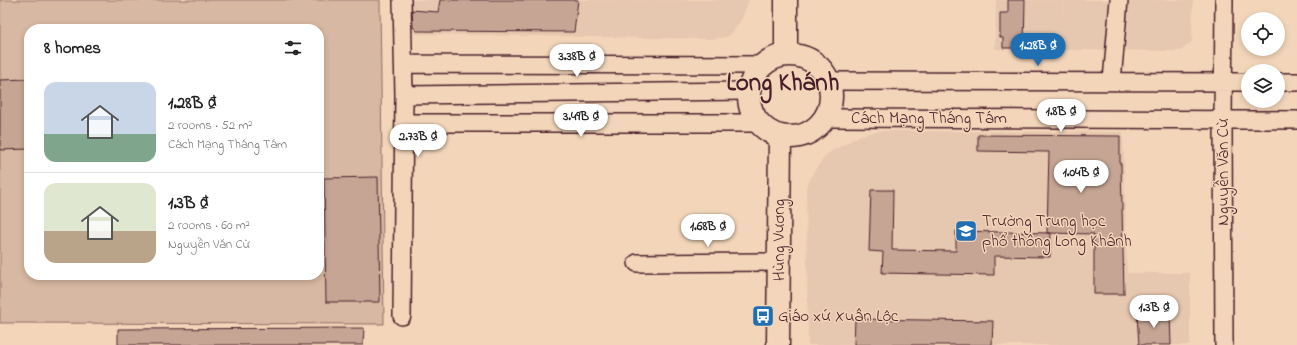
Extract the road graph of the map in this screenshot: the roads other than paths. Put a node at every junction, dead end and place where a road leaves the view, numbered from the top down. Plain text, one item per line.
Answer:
1 (402, 0) edge
2 (786, 0) edge
3 (1119, 0) edge
4 (1224, 0) edge
5 (786, 55) junction
6 (404, 64) junction
7 (763, 65) junction
8 (829, 81) junction
9 (1112, 81) junction
10 (1224, 82) junction
11 (1241, 82) edge
12 (1285, 82) edge
13 (1297, 82) edge
14 (749, 90) junction
15 (404, 95) junction
16 (825, 118) junction
17 (1223, 119) junction
18 (1297, 120) edge
19 (404, 123) junction
20 (759, 123) junction
21 (780, 136) junction
22 (779, 262) junction
23 (637, 263) dead end
24 (402, 316) dead end
25 (778, 345) edge
26 (1224, 345) edge

1 - 6 street
2 - 5 main road
3 - 9 street
4 - 10 street, Nguyễn Văn Cừ
5 - 7 main road
5 - 8 main road
6 - 7 street
6 - 15 street
7 - 14 main road
8 - 9 street
8 - 16 main road
9 - 10 street
10 - 11 street
10 - 17 street, Nguyễn Văn Cừ
12 - 13 street
14 - 15 street
14 - 20 main road
15 - 19 street
16 - 17 street, Cách Mạng Tháng Tám
16 - 21 main road
17 - 18 street, Cách Mạng Tháng Tám
17 - 26 street, Nguyễn Văn Cừ
19 - 20 street
19 - 24 street
20 - 21 main road
21 - 22 main road, Hùng Vương
22 - 23 street
22 - 25 main road, Hùng Vương

